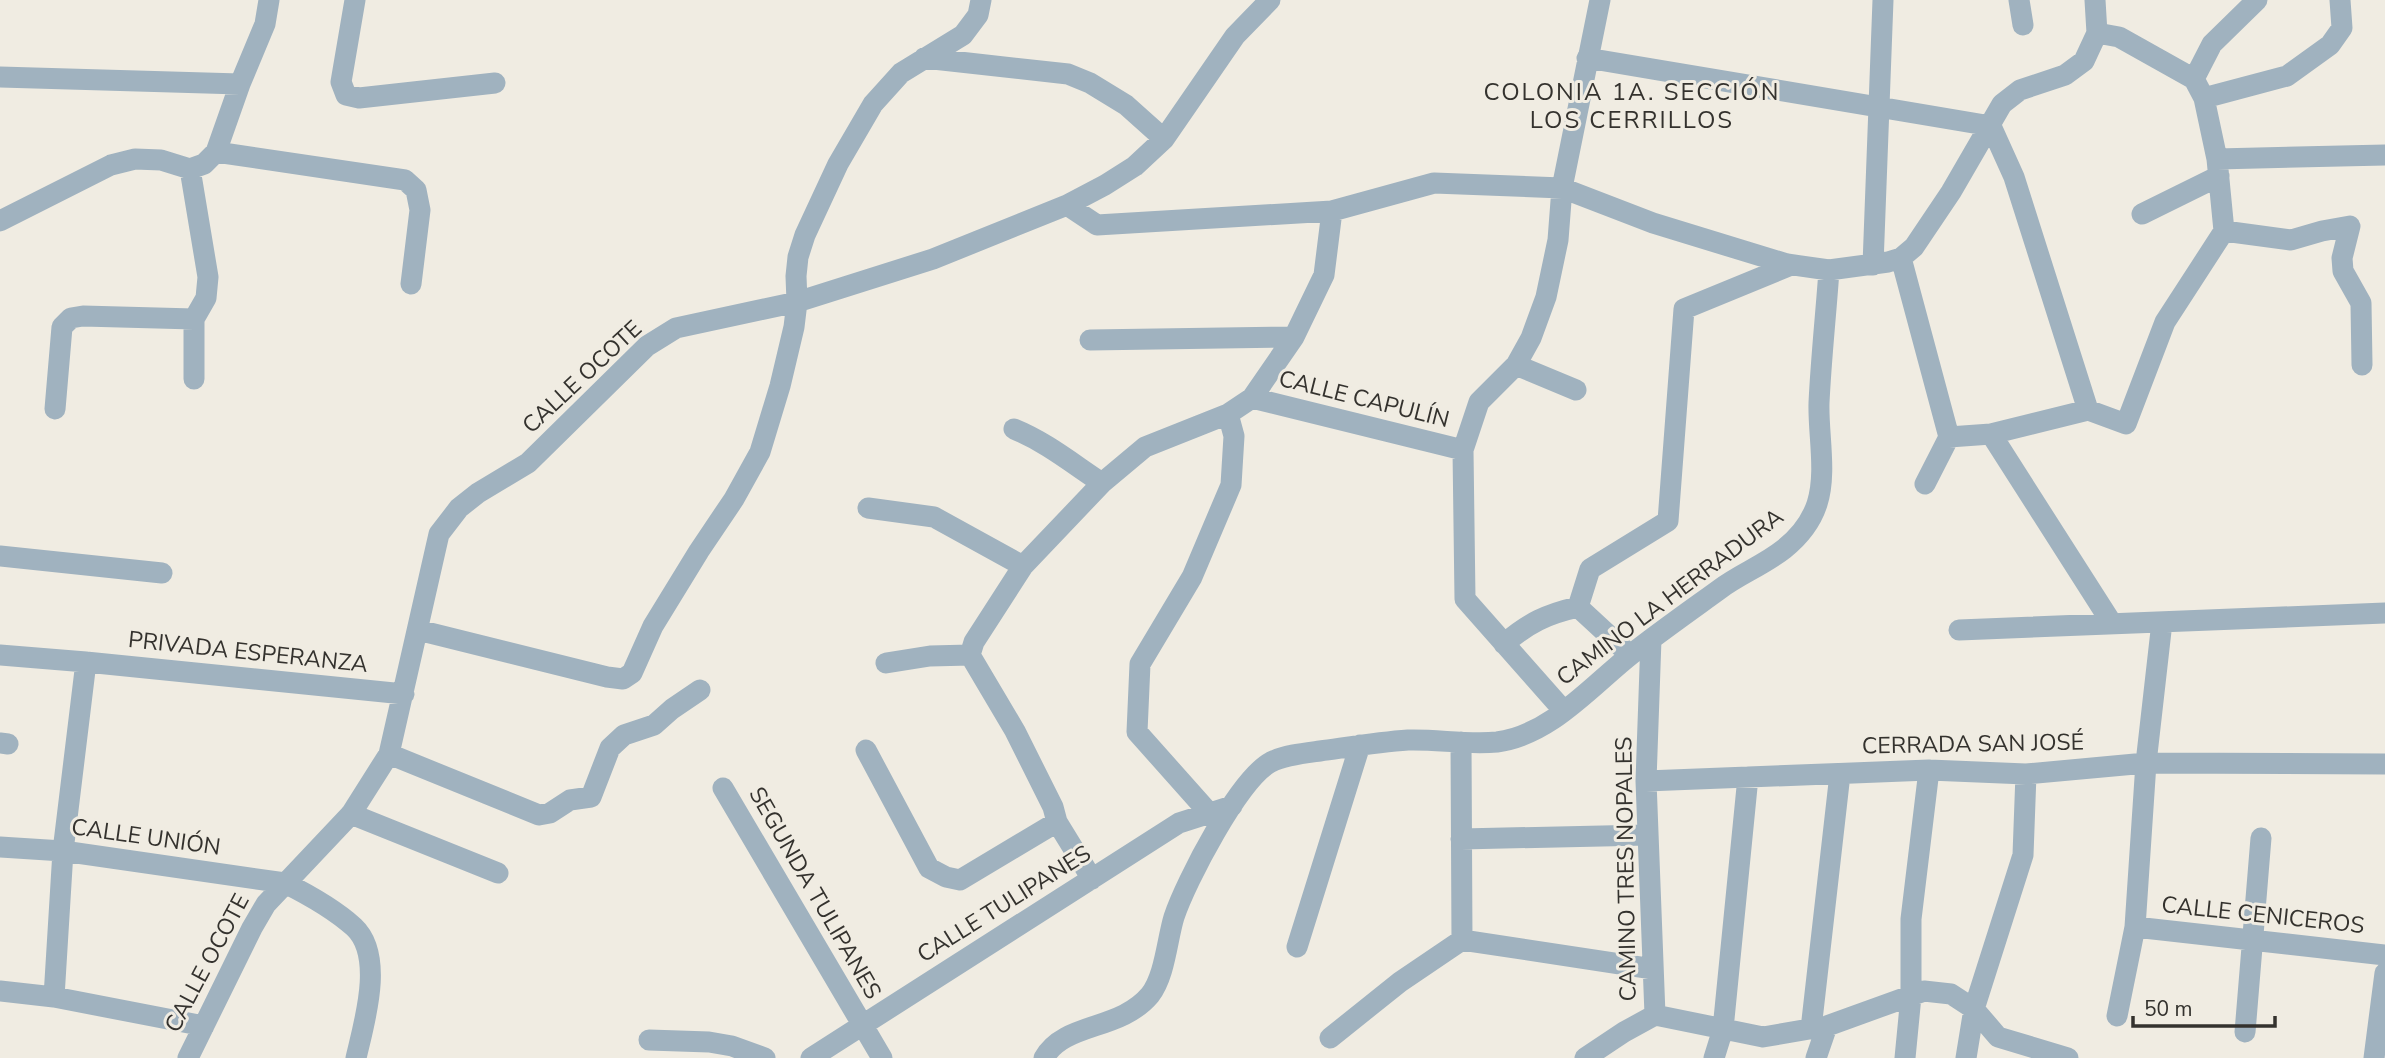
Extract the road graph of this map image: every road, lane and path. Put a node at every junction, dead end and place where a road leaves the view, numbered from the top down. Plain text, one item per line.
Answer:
1 (270, 0) edge
2 (355, 0) edge
3 (981, 0) edge
4 (1270, 0) edge
5 (1600, 0) edge
6 (1883, 0) edge
7 (2019, 0) edge
8 (2095, 0) edge
9 (2257, 0) edge
10 (2340, 0) edge
11 (2023, 25) dead end
12 (2097, 33) junction
13 (924, 58) junction
14 (1587, 58) junction
15 (0, 77) edge
16 (495, 83) dead end
17 (240, 84) junction
18 (2199, 88) junction
19 (1880, 107) junction
20 (1991, 126) junction
21 (1164, 139) junction
22 (216, 152) junction
23 (2385, 155) edge
24 (2218, 168) junction
25 (190, 169) junction
26 (1562, 188) junction
27 (1067, 205) junction
28 (1332, 211) junction
29 (2142, 214) dead end
30 (0, 221) edge
31 (2224, 231) junction
32 (1887, 262) junction
33 (1791, 265) junction
34 (1829, 270) junction
35 (411, 284) dead end
36 (797, 302) junction
37 (194, 318) junction
38 (1294, 337) junction
39 (1090, 340) dead end
40 (1516, 365) junction
41 (2362, 365) dead end
42 (194, 379) dead end
43 (1576, 390) dead end
44 (1252, 398) junction
45 (55, 409) dead end
46 (2088, 410) junction
47 (1228, 414) junction
48 (1014, 429) dead end
49 (1991, 433) junction
50 (1949, 437) junction
51 (1463, 450) junction
52 (1102, 483) junction
53 (1925, 484) dead end
54 (867, 508) dead end
55 (0, 556) edge
56 (1023, 566) junction
57 (162, 573) dead end
58 (1578, 607) junction
59 (2385, 614) edge
60 (2111, 622) junction
61 (2162, 622) junction
62 (418, 630) junction
63 (1959, 630) dead end
64 (1651, 639) junction
65 (1504, 644) junction
66 (0, 655) edge
67 (970, 655) junction
68 (1630, 655) junction
69 (86, 662) junction
70 (886, 663) dead end
71 (700, 691) dead end
72 (404, 694) junction
73 (1563, 710) junction
74 (1461, 742) junction
75 (1360, 745) junction
76 (866, 750) dead end
77 (389, 754) junction
78 (2146, 763) junction
79 (2385, 764) edge
80 (1929, 770) junction
81 (1840, 774) junction
82 (2026, 774) junction
83 (1748, 777) junction
84 (1647, 781) junction
85 (723, 788) dead end
86 (1232, 806) junction
87 (351, 814) junction
88 (1210, 814) junction
89 (1057, 822) junction
90 (1647, 835) junction
91 (2261, 838) dead end
92 (1461, 839) junction
93 (0, 847) edge
94 (63, 851) junction
95 (498, 873) dead end
96 (1092, 879) junction
97 (285, 883) junction
98 (2135, 927) junction
99 (1462, 940) junction
100 (2252, 941) junction
101 (1297, 947) dead end
102 (2385, 955) edge
103 (1653, 969) junction
104 (2385, 972) edge
105 (0, 991) edge
106 (1911, 996) junction
107 (54, 997) junction
108 (1974, 1009) junction
109 (1655, 1015) junction
110 (2117, 1016) dead end
111 (204, 1026) junction
112 (861, 1026) junction
113 (1819, 1028) junction
114 (1723, 1029) junction
115 (1624, 1031) junction
116 (2245, 1032) dead end
117 (1330, 1038) dead end
118 (649, 1040) dead end
119 (188, 1058) edge
120 (356, 1058) edge
121 (765, 1058) edge
122 (811, 1058) edge
123 (882, 1058) edge
124 (1044, 1058) edge
125 (1586, 1058) edge
126 (1617, 1058) edge
127 (1714, 1058) edge
128 (1816, 1058) edge
129 (1905, 1058) edge
130 (1966, 1058) edge
131 (2068, 1058) edge
132 (2374, 1058) edge

1 - 17 street
2 - 16 street
3 - 13 street
4 - 21 street, CALLE OCOTE
5 - 14 street
6 - 19 street
7 - 11 street
8 - 12 street
9 - 18 street
10 - 18 street
12 - 18 street
12 - 20 street
13 - 21 street
13 - 36 street
14 - 19 street
14 - 26 street
15 - 17 street
17 - 22 street
18 - 24 street
19 - 20 street
19 - 32 street
20 - 32 street
20 - 46 street
21 - 27 street, CALLE OCOTE
22 - 25 street
22 - 35 street
23 - 24 street
24 - 29 street
24 - 31 street
25 - 30 street
25 - 37 street
26 - 28 street
26 - 33 street
26 - 40 street
27 - 28 street
27 - 36 street, CALLE OCOTE
28 - 38 street
31 - 41 street
31 - 46 street
32 - 34 street
32 - 50 street
33 - 34 street
33 - 58 street
34 - 64 street, CAMINO LA HERRADURA
36 - 62 street, CALLE OCOTE
36 - 62 street
37 - 42 street
37 - 45 street
38 - 39 street
38 - 44 street
40 - 43 street
40 - 51 street
44 - 47 street
44 - 51 street, CALLE CAPULÍN
46 - 49 street
47 - 52 street
47 - 88 street
48 - 52 street
49 - 50 street
49 - 60 street
50 - 53 street
51 - 65 street
52 - 56 street
54 - 56 street
55 - 57 street
56 - 67 street
58 - 65 street
58 - 68 street
59 - 61 street
60 - 61 street
60 - 63 street
61 - 78 street
62 - 72 street, CALLE OCOTE
64 - 68 street, CAMINO LA HERRADURA
64 - 84 street, CAMINO TRES NOPALES
65 - 73 street
66 - 69 street, PRIVADA ESPERANZA
67 - 70 street
67 - 89 street
68 - 73 street, CAMINO LA HERRADURA
69 - 72 street, PRIVADA ESPERANZA
69 - 94 street
71 - 77 street
72 - 77 street, CALLE OCOTE
73 - 74 street, CAMINO LA HERRADURA
74 - 75 street, CAMINO LA HERRADURA
74 - 92 street
75 - 86 street, CAMINO LA HERRADURA
75 - 101 street
76 - 89 street
77 - 87 street, CALLE OCOTE
78 - 79 street, CERRADA SAN JOSÉ
78 - 82 street, CERRADA SAN JOSÉ
78 - 98 street
80 - 81 street, CERRADA SAN JOSÉ
80 - 82 street, CERRADA SAN JOSÉ
80 - 106 street
81 - 83 street, CERRADA SAN JOSÉ
81 - 113 street
82 - 108 street
83 - 84 street, CERRADA SAN JOSÉ
83 - 114 street
84 - 90 street, CAMINO TRES NOPALES
85 - 112 street, SEGUNDA TULIPANES
86 - 88 street, CALLE TULIPANES
86 - 124 street, CAMINO LA HERRADURA
87 - 95 street
87 - 97 street, CALLE OCOTE
88 - 96 street, CALLE TULIPANES
89 - 96 street
90 - 92 street
90 - 103 street, CAMINO TRES NOPALES
91 - 100 street
92 - 99 street
93 - 94 street, CALLE UNIÓN
94 - 97 street, CALLE UNIÓN
94 - 107 street
96 - 112 street, CALLE TULIPANES
97 - 111 street, CALLE OCOTE
97 - 120 street
98 - 100 street, CALLE CENICEROS
98 - 110 street
99 - 103 street
99 - 117 street
100 - 102 street, CALLE CENICEROS
100 - 116 street
103 - 109 street, CAMINO TRES NOPALES
104 - 132 street
105 - 107 street
106 - 108 street
106 - 113 street
106 - 129 street
107 - 111 street
108 - 130 street
108 - 131 street
109 - 114 street
109 - 115 street, CAMINO TRES NOPALES
111 - 119 street, CALLE OCOTE
112 - 122 street, CALLE TULIPANES
112 - 123 street, SEGUNDA TULIPANES
113 - 114 street
113 - 128 street
114 - 127 street
115 - 125 street, CAMINO TRES NOPALES
115 - 126 street
118 - 121 street

